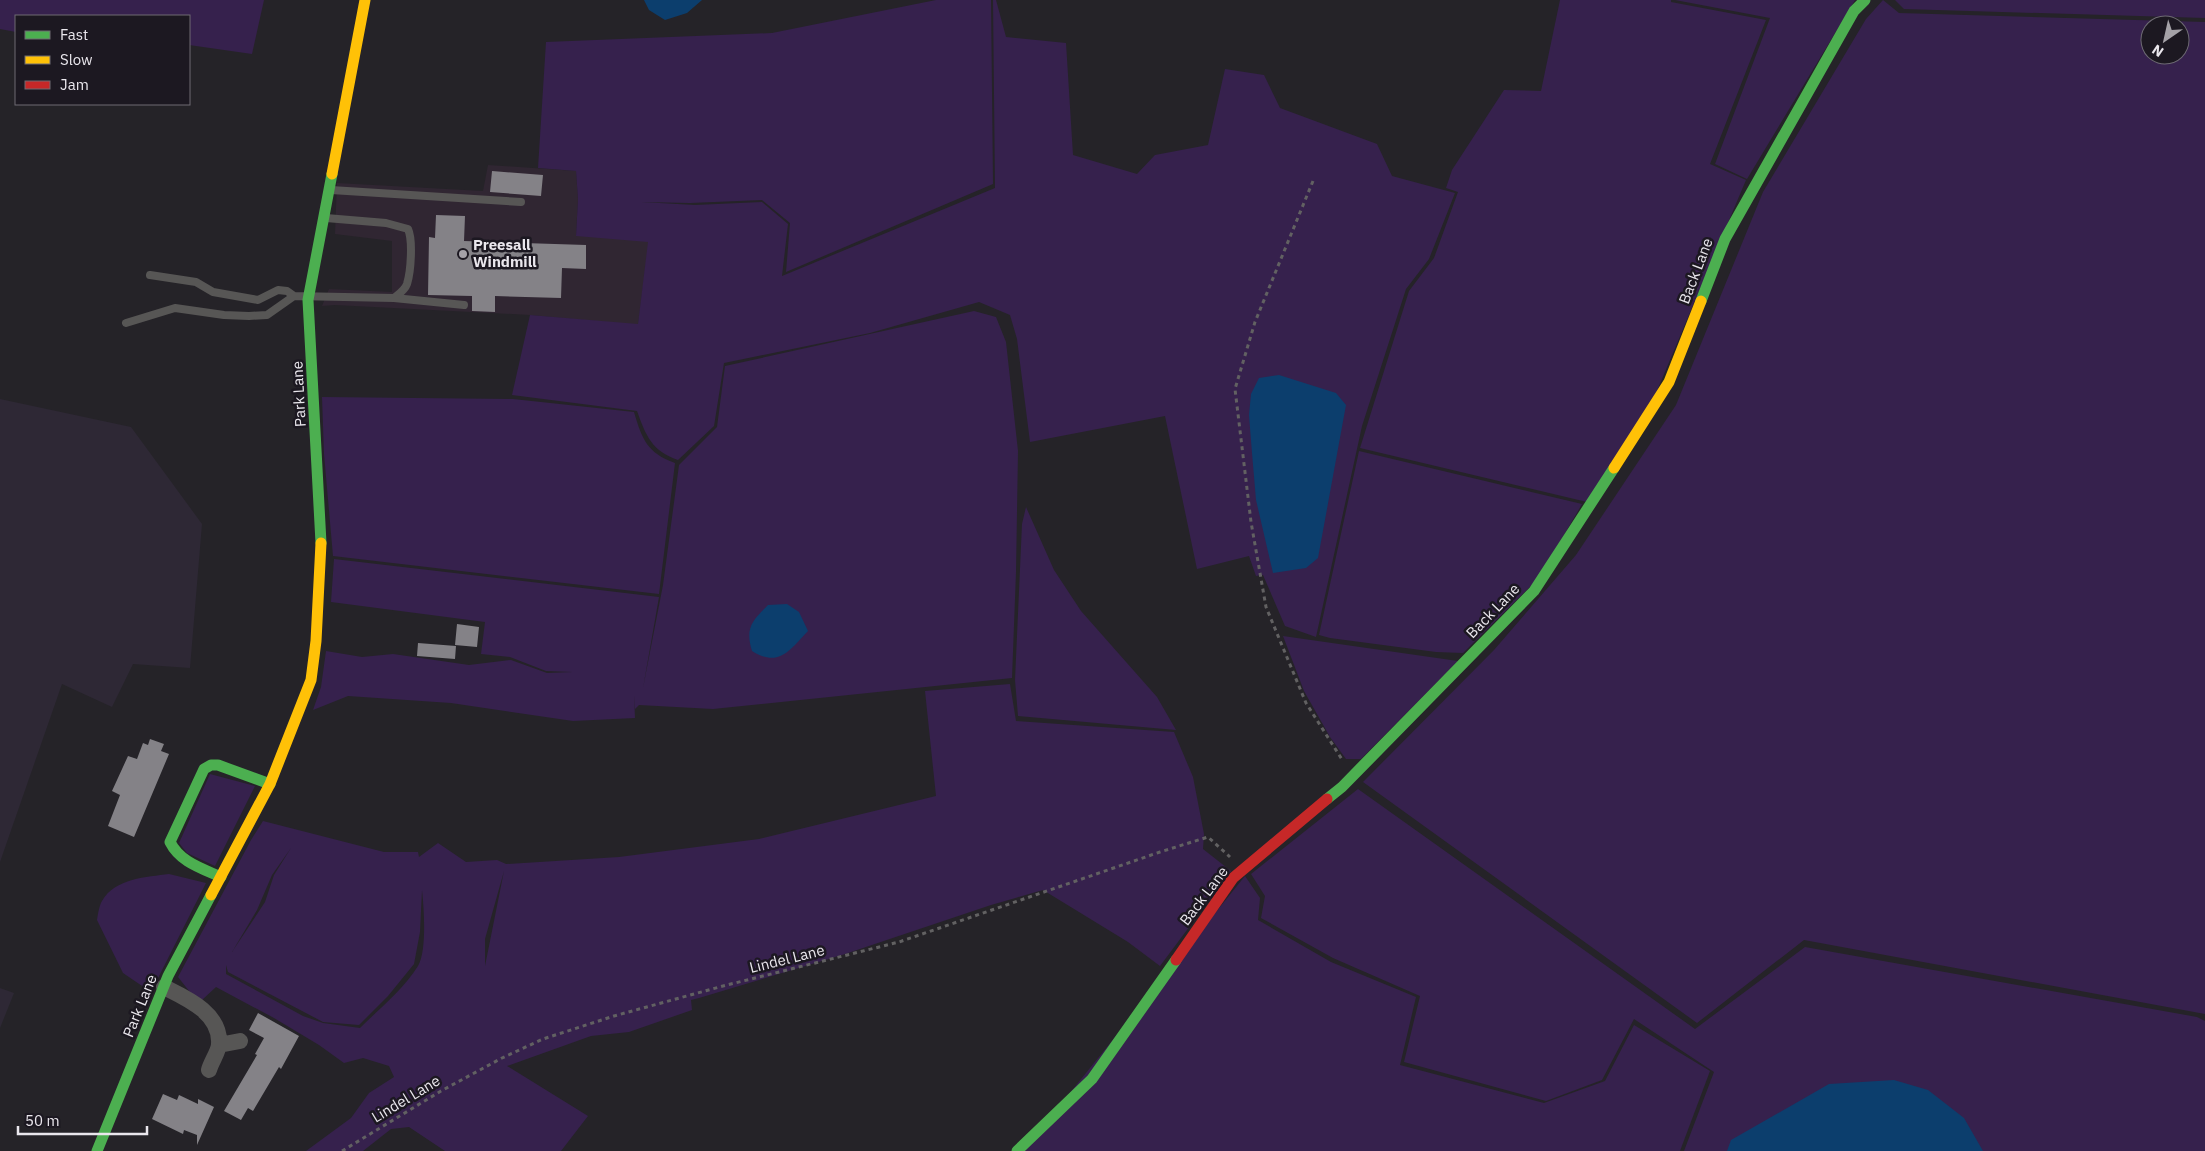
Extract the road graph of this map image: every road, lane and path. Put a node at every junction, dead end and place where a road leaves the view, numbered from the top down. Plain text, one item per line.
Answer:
1 (365, 0) edge
2 (1866, 0) edge
3 (1313, 181) dead end
4 (329, 190) junction
5 (521, 202) dead end
6 (324, 218) junction
7 (150, 275) dead end
8 (294, 296) junction
9 (309, 296) junction
10 (394, 298) junction
11 (464, 305) dead end
12 (126, 323) dead end
13 (1353, 776) junction
14 (270, 784) junction
15 (1244, 869) junction
16 (221, 877) junction
17 (164, 986) junction
18 (240, 1041) dead end
19 (219, 1045) junction
20 (209, 1070) dead end
21 (97, 1151) edge
22 (342, 1151) edge
23 (1017, 1151) edge

1 - 4 street, Park Lane
2 - 13 street, Back Lane
3 - 13 path
4 - 5 lane
4 - 6 street, Park Lane
6 - 9 street, Park Lane
6 - 10 lane
7 - 8 lane
8 - 9 lane
8 - 12 lane
9 - 10 lane
9 - 14 street, Park Lane
10 - 11 lane
13 - 15 street, Back Lane
14 - 16 street, Park Lane
14 - 16 street
15 - 22 path, Lindel Lane
15 - 23 street, Back Lane
16 - 17 street, Park Lane
17 - 19 street
17 - 21 street, Park Lane
18 - 19 street
19 - 20 street

